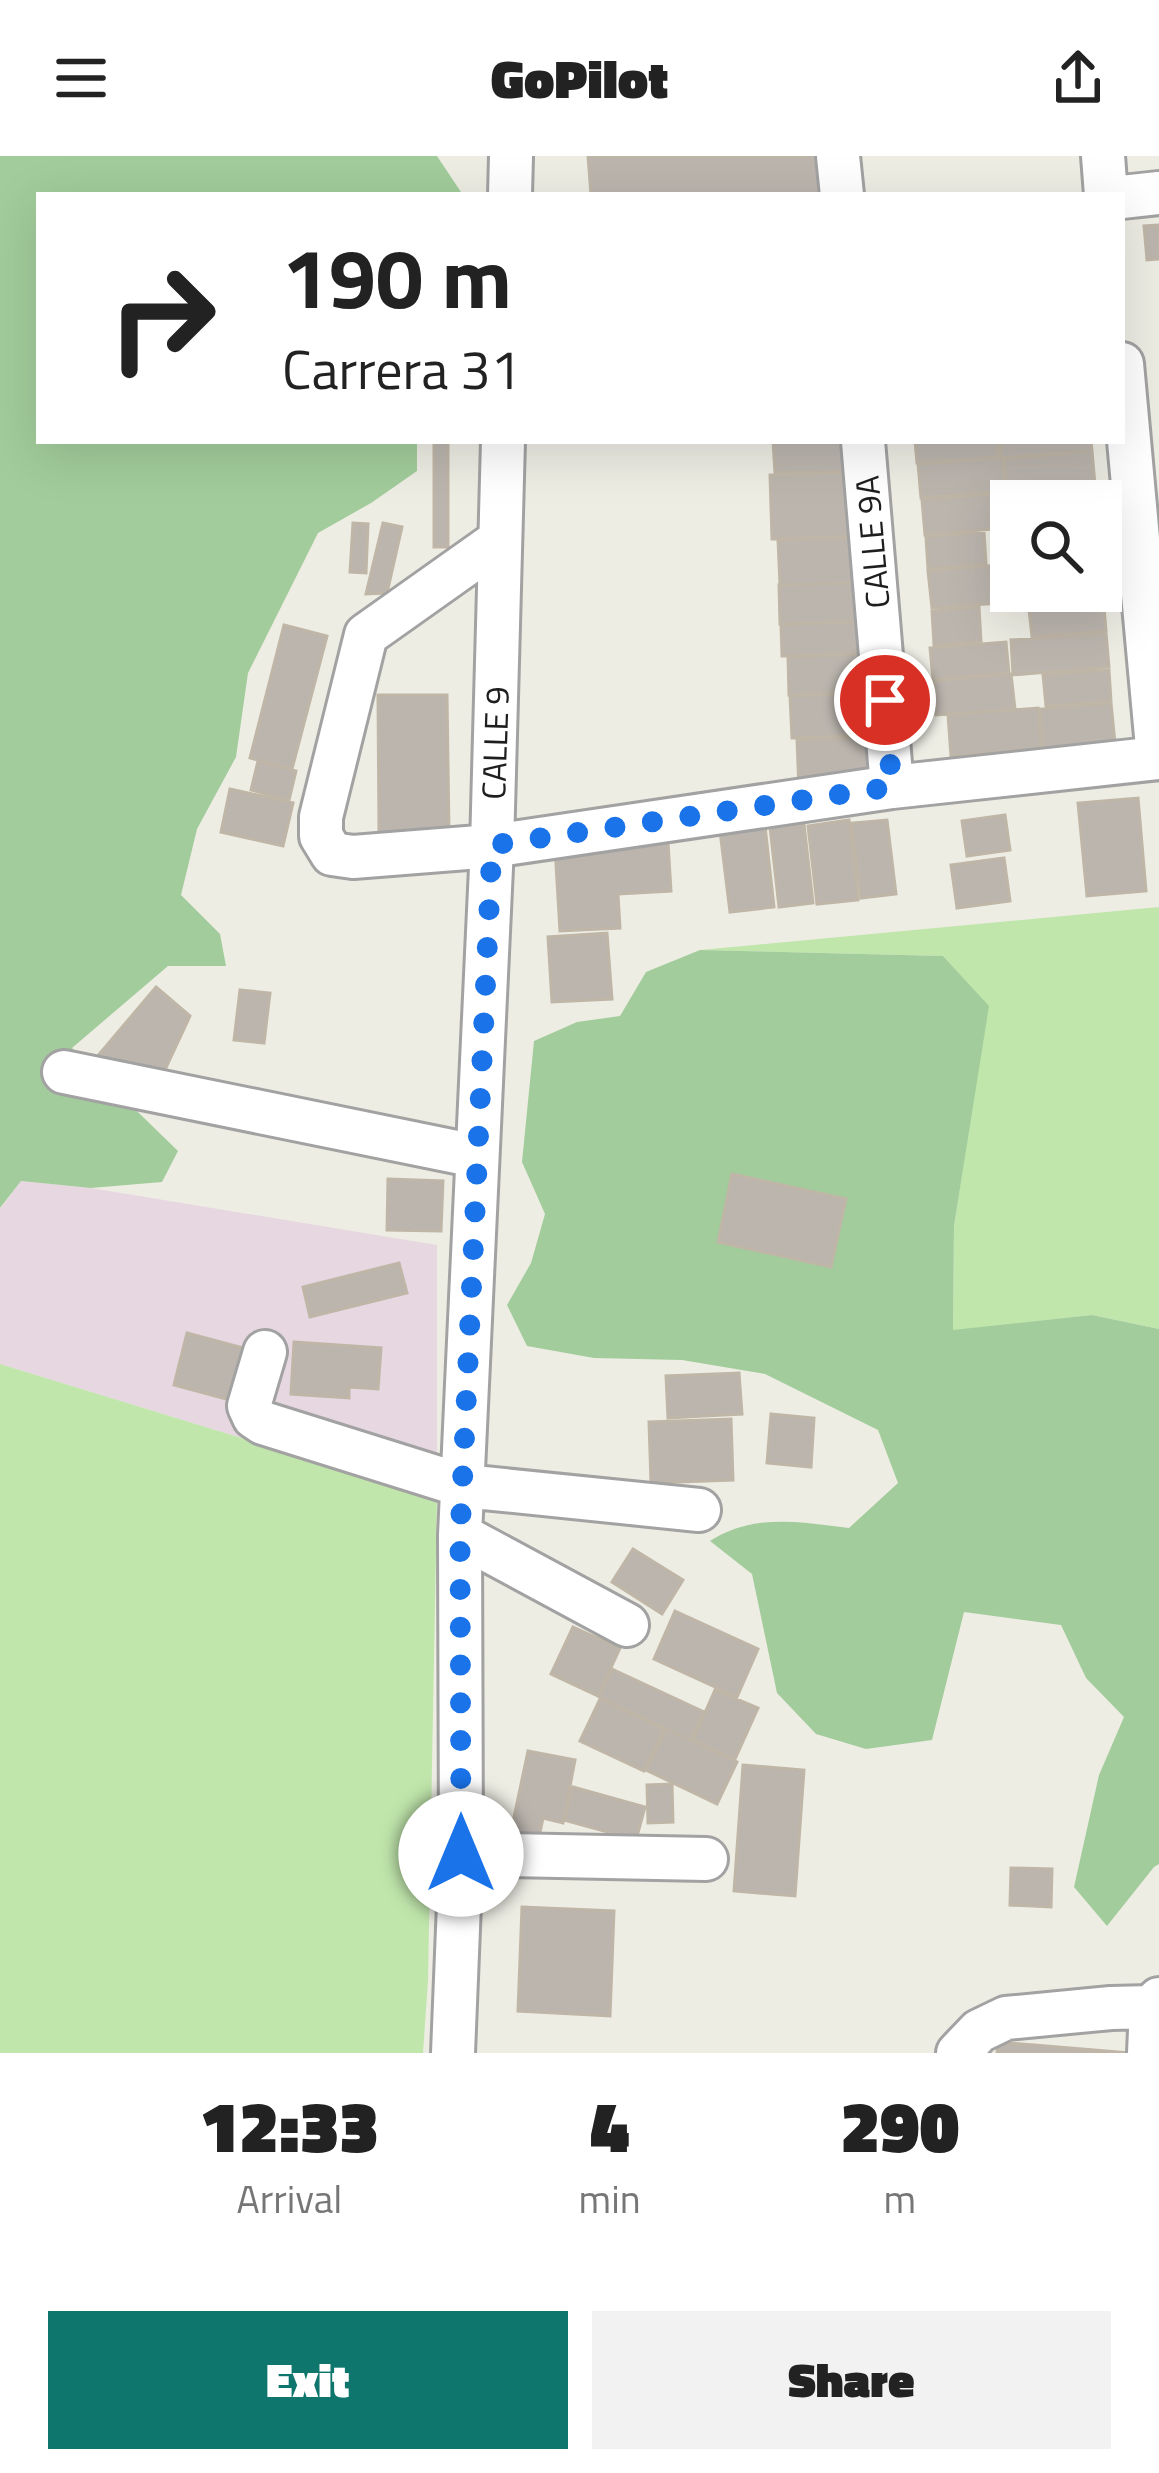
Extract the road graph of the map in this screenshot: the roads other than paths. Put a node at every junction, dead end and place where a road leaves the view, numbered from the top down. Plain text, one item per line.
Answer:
1 (511, 156) edge
2 (838, 156) edge
3 (1103, 156) edge
4 (510, 192) edge
5 (842, 192) edge
6 (1106, 192) edge
7 (1159, 194) edge
8 (1125, 197) edge
9 (1125, 396) edge
10 (503, 444) edge
11 (863, 444) edge
12 (500, 540) junction
13 (1159, 758) edge
14 (892, 787) junction
15 (492, 845) junction
16 (64, 1072) dead end
17 (476, 1156) junction
18 (265, 1352) dead end
19 (464, 1486) junction
20 (698, 1510) dead end
21 (460, 1535) junction
22 (627, 1625) dead end
23 (461, 1854) junction
24 (706, 1859) dead end
25 (1155, 2003) edge
26 (453, 2053) edge
27 (958, 2053) edge
28 (1149, 2053) edge

1 - 4 street
2 - 5 street
3 - 6 street
7 - 8 street
9 - 13 street
10 - 12 street
11 - 14 street, CALLE 9A
12 - 15 street
12 - 15 street
13 - 14 street
14 - 15 street
15 - 17 street
16 - 17 street
17 - 19 street
18 - 19 street
19 - 20 street
19 - 21 street
21 - 22 street
21 - 23 street
23 - 24 street
23 - 26 street
25 - 27 street
25 - 28 street

